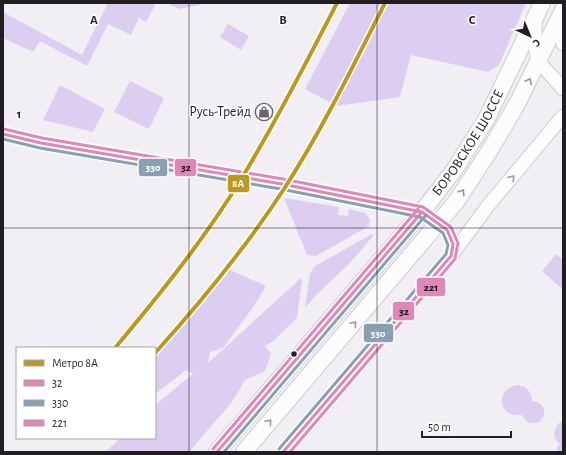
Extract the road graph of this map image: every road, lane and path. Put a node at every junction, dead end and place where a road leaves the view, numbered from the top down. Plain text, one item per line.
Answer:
1 (542, 3) edge
2 (561, 14) edge
3 (536, 18) junction
4 (563, 44) edge
5 (538, 61) junction
6 (563, 89) edge
7 (563, 116) edge
8 (563, 128) edge
9 (3, 134) edge
10 (543, 141) junction
11 (422, 212) junction
12 (439, 224) junction
13 (451, 256) junction
14 (217, 452) edge
15 (244, 452) edge
16 (283, 452) edge

1 - 3 main road, БОРОВСКОЕ ШОССЕ
2 - 4 street
2 - 5 main road, БОРОВСКОЕ ШОССЕ
3 - 5 street
3 - 11 main road, БОРОВСКОЕ ШОССЕ
5 - 6 street
12 -> 5 main road, БОРОВСКОЕ ШОССЕ
7 - 10 street
8 - 10 street
9 - 11 street
13 -> 10 street
11 - 12 street
11 - 14 main road, БОРОВСКОЕ ШОССЕ
12 - 13 street
15 -> 12 main road, БОРОВСКОЕ ШОССЕ
13 - 16 street

